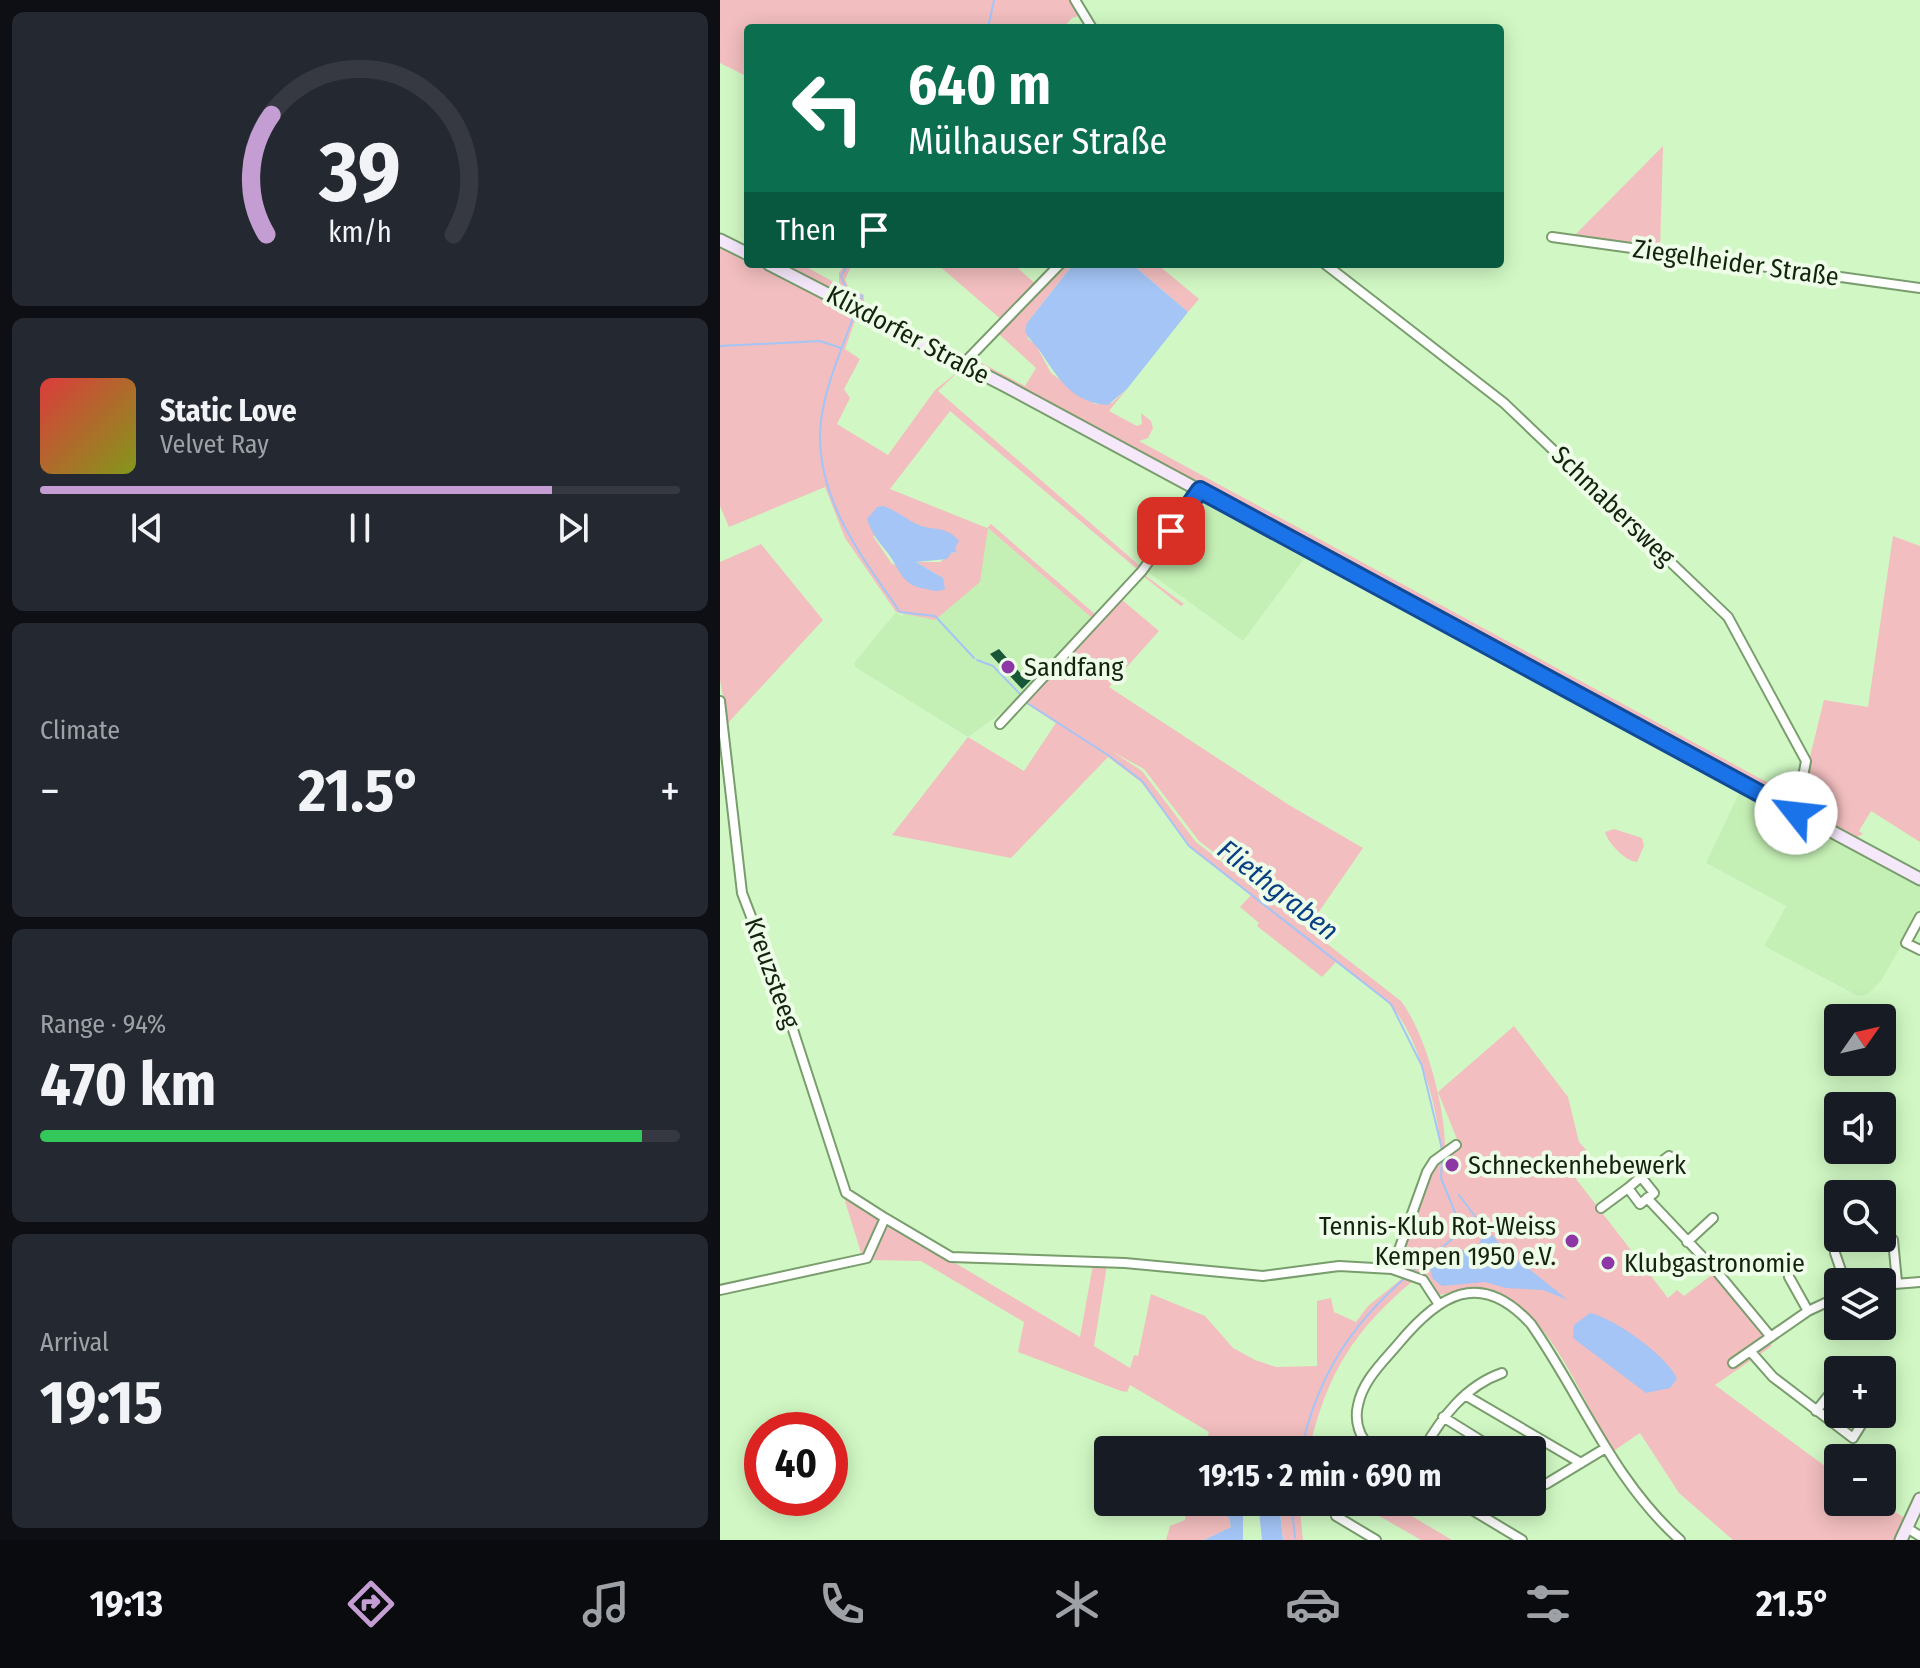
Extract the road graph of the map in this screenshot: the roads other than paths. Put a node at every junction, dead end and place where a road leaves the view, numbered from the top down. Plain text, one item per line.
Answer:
1 (1075, 0) edge
2 (1090, 24) edge
3 (1552, 237) dead end
4 (720, 240) edge
5 (744, 252) edge
6 (777, 268) edge
7 (1056, 268) edge
8 (1330, 268) edge
9 (1920, 288) edge
10 (964, 363) junction
11 (1200, 490) junction
12 (720, 701) edge
13 (1000, 724) dead end
14 (1796, 813) junction
15 (1920, 879) edge
16 (1920, 917) edge
17 (1920, 950) edge
18 (1456, 1145) dead end
19 (1669, 1156) dead end
20 (1641, 1177) junction
21 (1628, 1188) junction
22 (1647, 1198) junction
23 (1601, 1208) dead end
24 (885, 1218) junction
25 (1713, 1218) dead end
26 (1687, 1242) junction
27 (1894, 1252) edge
28 (1835, 1253) dead end
29 (1840, 1268) edge
30 (1392, 1269) junction
31 (1789, 1277) dead end
32 (1897, 1282) joint
33 (1920, 1282) edge
34 (720, 1290) edge
35 (1438, 1303) junction
36 (1824, 1304) edge
37 (1808, 1311) junction
38 (1771, 1337) junction
39 (1751, 1352) junction
40 (1733, 1363) dead end
41 (1502, 1373) dead end
42 (1465, 1395) junction
43 (1824, 1401) edge
44 (1816, 1411) junction
45 (1443, 1417) junction
46 (1824, 1417) edge
47 (1839, 1428) edge
48 (1859, 1428) edge
49 (1361, 1436) edge
50 (1431, 1436) edge
51 (1474, 1436) edge
52 (1604, 1449) junction
53 (1581, 1463) junction
54 (1546, 1484) edge
55 (1920, 1499) edge
56 (1336, 1516) dead end
57 (1482, 1516) edge
58 (1907, 1528) junction
59 (1920, 1536) edge
60 (1376, 1540) edge
61 (1522, 1540) edge
62 (1680, 1540) edge
63 (1901, 1540) edge

1 - 2 street
3 - 9 street, Ziegelheider Straße
4 - 5 street
6 - 10 street, Klixdorfer Straße
7 - 10 street
8 - 14 street, Schmabersweg
10 - 11 street, Klixdorfer Straße
11 - 13 street
11 - 14 street, Klixdorfer Straße
12 - 24 street, Kreuzsteeg
14 - 15 street, Klixdorfer Straße
16 - 17 street
18 - 30 street
19 - 20 street
20 - 21 street
20 - 22 street
21 - 22 street
21 - 23 street
22 - 26 street
24 - 30 street, Kreuzsteeg
24 - 34 street
25 - 26 street
26 - 38 street
27 - 32 street
28 - 29 street
30 - 35 street, Kreuzsteeg
31 - 37 street
32 - 33 street
35 - 49 street
35 - 52 street
36 - 37 street
37 - 38 street
38 - 39 street
39 - 40 street
39 - 44 street
41 - 42 street
42 - 45 street
42 - 53 street
43 - 44 street
44 - 46 street
45 - 50 street
45 - 51 street
47 - 48 street
52 - 53 street
52 - 62 street
53 - 54 street
55 - 58 street
56 - 60 street
57 - 61 street
58 - 59 street
58 - 63 street

